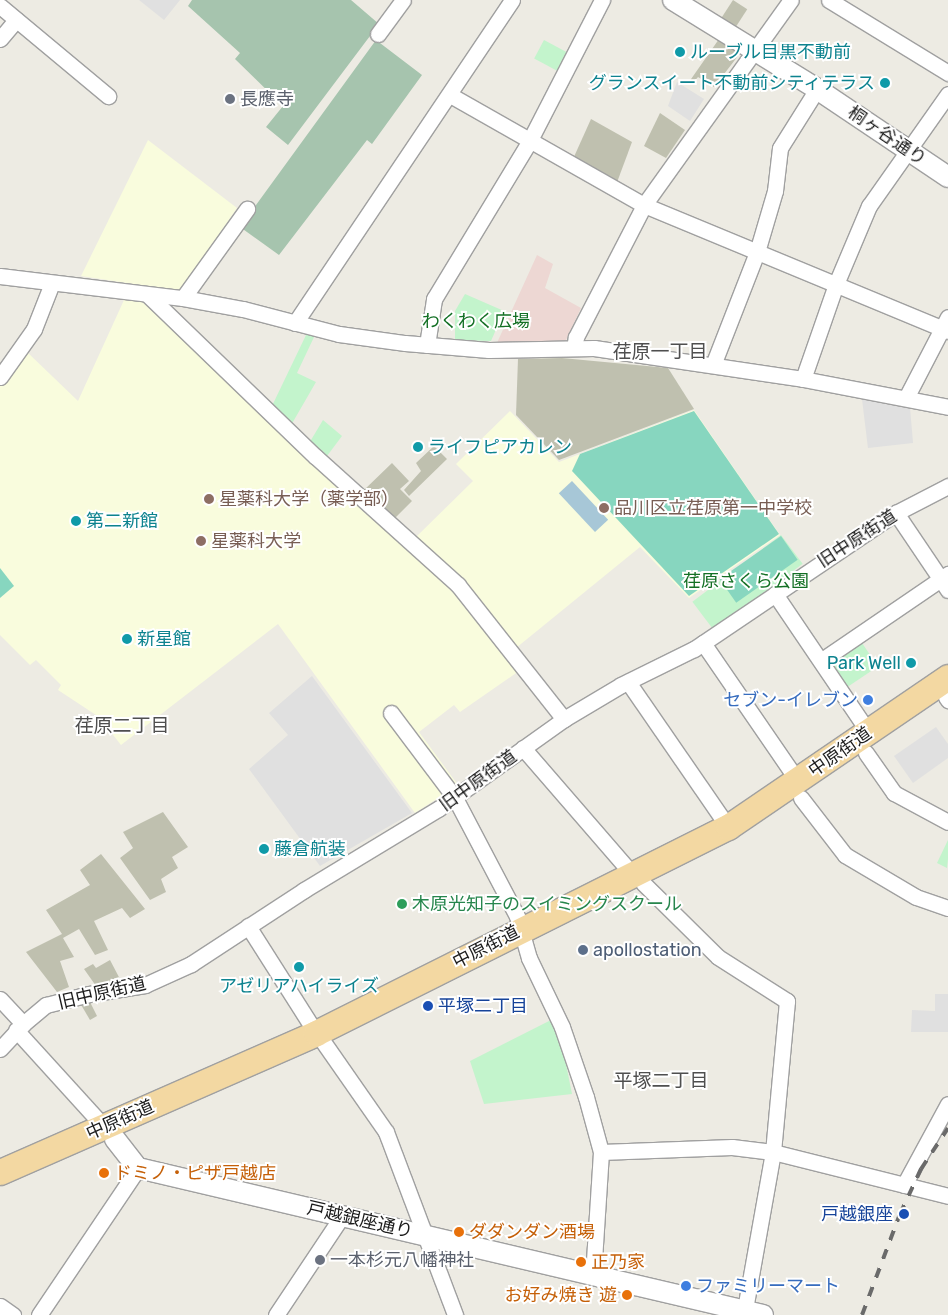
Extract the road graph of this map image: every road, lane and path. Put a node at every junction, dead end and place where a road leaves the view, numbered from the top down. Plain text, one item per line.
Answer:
1 (403, 0) edge
2 (512, 0) edge
3 (602, 0) edge
4 (673, 0) edge
5 (791, 0) edge
6 (829, 0) edge
7 (0, 6) edge
8 (16, 20) junction
9 (378, 34) dead end
10 (0, 39) edge
11 (753, 49) junction
12 (948, 73) edge
13 (817, 89) junction
14 (450, 94) junction
15 (948, 94) edge
16 (108, 96) dead end
17 (529, 142) junction
18 (910, 151) junction
19 (948, 177) edge
20 (644, 205) junction
21 (247, 210) dead end
22 (757, 252) junction
23 (0, 276) edge
24 (52, 283) junction
25 (836, 284) junction
26 (148, 295) junction
27 (183, 298) junction
28 (295, 323) junction
29 (946, 326) edge
30 (426, 345) junction
31 (574, 348) junction
32 (713, 365) junction
33 (0, 378) edge
34 (803, 378) junction
35 (906, 398) junction
36 (948, 407) edge
37 (948, 486) edge
38 (896, 513) junction
39 (946, 581) edge
40 (774, 594) junction
41 (703, 643) junction
42 (822, 660) junction
43 (628, 682) junction
44 (948, 693) edge
45 (391, 713) dead end
46 (564, 719) junction
47 (868, 743) junction
48 (523, 748) junction
49 (800, 790) junction
50 (454, 798) junction
51 (948, 822) edge
52 (728, 827) junction
53 (638, 879) junction
54 (948, 908) edge
55 (248, 926) junction
56 (522, 936) junction
57 (0, 1000) edge
58 (20, 1027) junction
59 (320, 1038) junction
60 (0, 1049) edge
61 (948, 1104) edge
62 (110, 1133) junction
63 (600, 1152) junction
64 (774, 1152) junction
65 (138, 1168) junction
66 (0, 1172) edge
67 (904, 1185) junction
68 (0, 1189) edge
69 (948, 1196) edge
70 (342, 1216) junction
71 (424, 1236) junction
72 (594, 1276) junction
73 (0, 1306) edge
74 (751, 1314) edge
75 (12, 1315) edge
76 (39, 1315) edge
77 (276, 1315) edge
78 (455, 1315) edge

1 - 9 street
2 - 14 street
3 - 17 street
4 - 11 street, 桐ヶ谷通り
5 - 11 street
6 - 12 street
7 - 8 street
8 - 10 street
8 - 16 street
11 - 13 street, 桐ヶ谷通り
11 - 20 street
13 - 18 street, 桐ヶ谷通り
13 - 22 street
14 - 17 street
14 - 28 street
15 - 18 street
17 - 20 street
17 - 30 street
18 - 19 street, 桐ヶ谷通り
18 - 25 street
20 - 22 street
20 - 31 street
21 - 27 street
22 - 25 street
22 - 32 street
23 - 24 street
24 - 26 street
24 - 33 street
25 - 29 street
25 - 34 street
26 - 27 street
26 - 46 street
27 - 28 street
28 - 30 street
29 - 35 street
30 - 31 street
31 - 32 street
32 - 34 street
34 - 35 street
35 - 36 street
37 - 38 street, 旧中原街道
38 - 39 street
38 - 40 street, 旧中原街道
39 - 42 street
40 - 41 street, 旧中原街道
40 - 42 street
41 - 43 street, 旧中原街道
41 - 49 street
42 - 47 street
43 - 46 street, 旧中原街道
43 - 52 street
44 - 47 main road, 中原街道
45 - 50 street
46 - 48 street, 旧中原街道
47 - 49 main road, 中原街道
47 - 51 street
48 - 50 street, 旧中原街道
48 - 53 street
49 - 52 main road, 中原街道
49 - 53 main road, 中原街道
49 - 54 street
50 - 55 street, 旧中原街道
50 - 56 street
52 - 53 main road, 中原街道
53 - 56 main road, 中原街道
53 - 64 street
55 - 58 street, 旧中原街道
55 - 59 street
56 - 59 main road, 中原街道
56 - 63 street
57 - 58 street
58 - 60 street, 旧中原街道
58 - 62 street
59 - 62 main road, 中原街道
59 - 71 street
61 - 67 street
62 - 65 street
62 - 66 main road, 中原街道
62 - 68 main road, 中原街道
63 - 64 street
63 - 72 street
64 - 67 street
64 - 74 street
65 - 70 street, 戸越銀座通り
65 - 76 street
67 - 69 street
70 - 71 street, 戸越銀座通り
70 - 77 street
71 - 72 street, 戸越銀座通り
71 - 78 street
72 - 74 street, 戸越銀座通り
73 - 75 street

